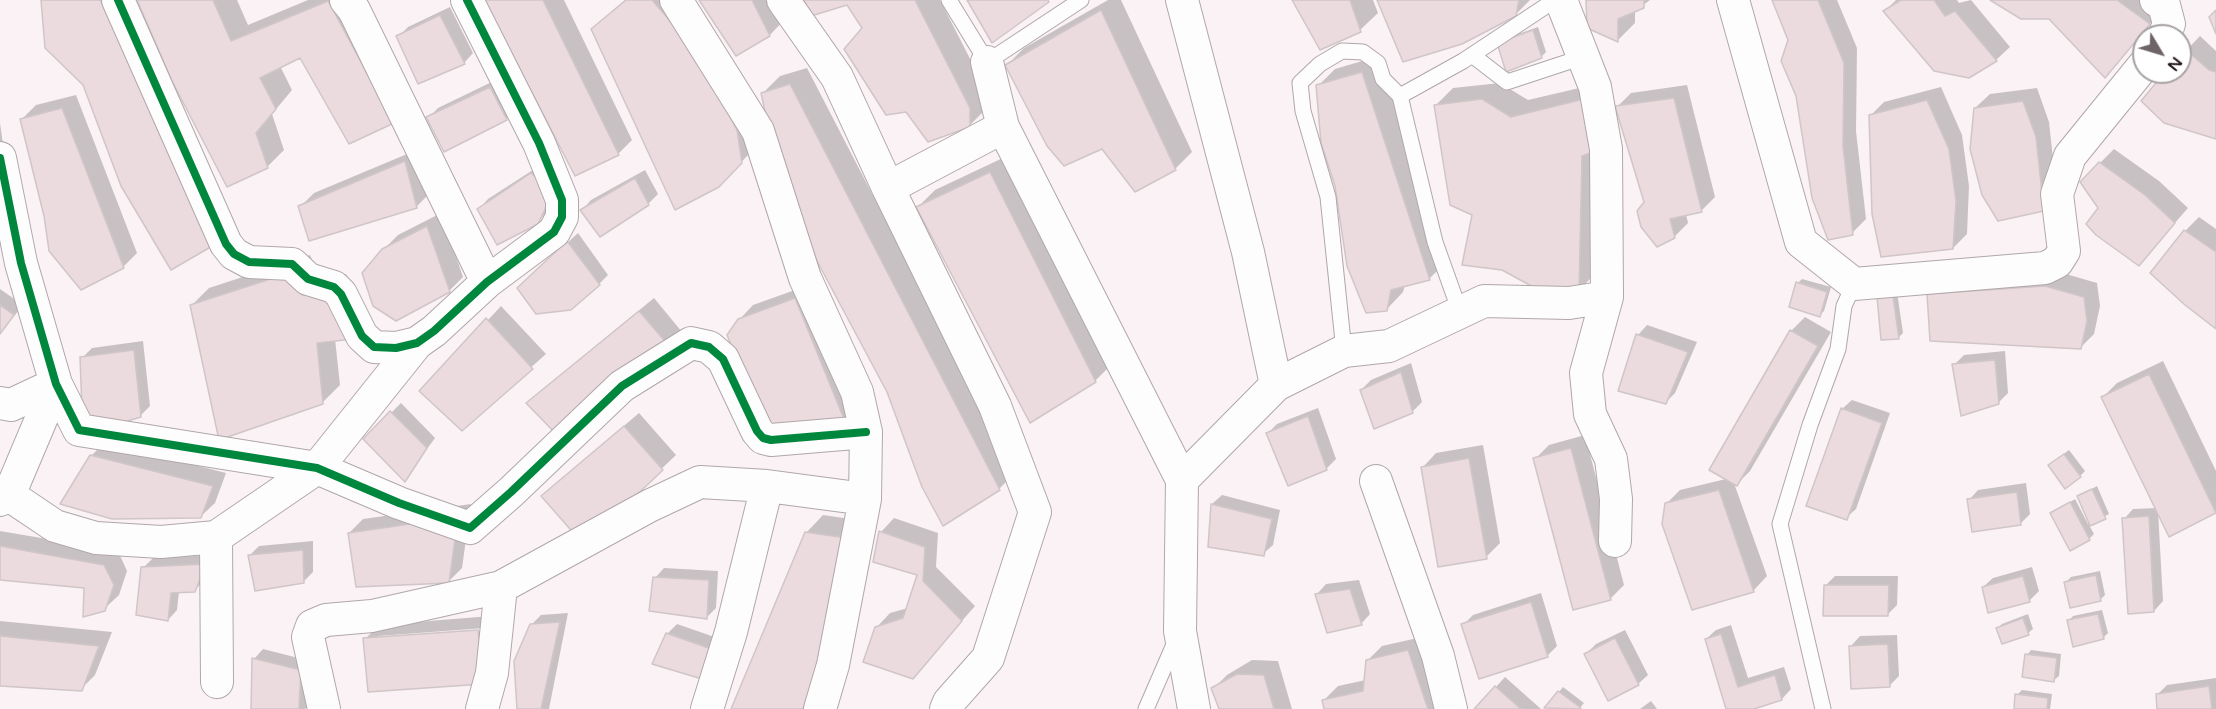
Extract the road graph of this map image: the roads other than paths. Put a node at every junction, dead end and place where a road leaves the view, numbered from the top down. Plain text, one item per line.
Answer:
1 (118, 0) edge
2 (346, 0) edge
3 (467, 0) edge
4 (676, 0) edge
5 (783, 0) edge
6 (949, 0) edge
7 (1081, 0) edge
8 (1182, 0) edge
9 (1555, 0) edge
10 (1561, 0) edge
11 (1732, 0) edge
12 (2156, 0) edge
13 (2169, 24) edge
14 (1472, 55) junction
15 (1583, 57) junction
16 (987, 62) junction
17 (2132, 80) edge
18 (1400, 96) junction
19 (1003, 127) junction
20 (0, 158) edge
21 (888, 188) junction
22 (6, 224) edge
23 (487, 282) junction
24 (1854, 284) junction
25 (1607, 297) junction
26 (1460, 312) junction
27 (417, 343) junction
28 (1344, 351) junction
29 (56, 384) junction
30 (1276, 386) junction
31 (0, 403) edge
32 (866, 432) junction
33 (317, 468) junction
34 (1182, 480) junction
35 (1376, 481) dead end
36 (767, 486) junction
37 (4, 497) edge
38 (865, 499) junction
39 (216, 537) junction
40 (1615, 541) dead end
41 (501, 587) junction
42 (1180, 632) junction
43 (217, 682) dead end
44 (324, 709) edge
45 (482, 709) edge
46 (707, 709) edge
47 (820, 709) edge
48 (946, 709) edge
49 (1146, 709) edge
50 (1194, 709) edge
51 (1451, 709) edge
52 (1823, 709) edge

1 - 27 street
2 - 23 street
3 - 23 street
4 - 32 street
5 - 21 street
6 - 16 lane
7 - 16 lane
8 - 30 street
9 - 14 lane
10 - 15 street
11 - 24 street
12 - 13 street
14 - 15 lane
14 - 18 lane
15 - 25 street
16 - 19 street
17 - 24 street
18 - 26 lane
18 - 28 lane
19 - 21 street
19 - 34 street
20 - 22 street
21 - 48 street
22 - 29 street
23 - 27 street
24 - 52 lane
25 - 26 street
25 - 40 street
26 - 28 street
27 - 33 street
28 - 30 street
29 - 31 street
29 - 33 street
29 - 37 street
30 - 34 street
32 - 33 street
32 - 38 street
33 - 39 street
34 - 42 street
35 - 51 street
36 - 38 street
36 - 41 street
36 - 46 street
37 - 39 street
38 - 47 street
39 - 43 street
41 - 44 street
41 - 45 street
42 - 49 lane
42 - 50 street

